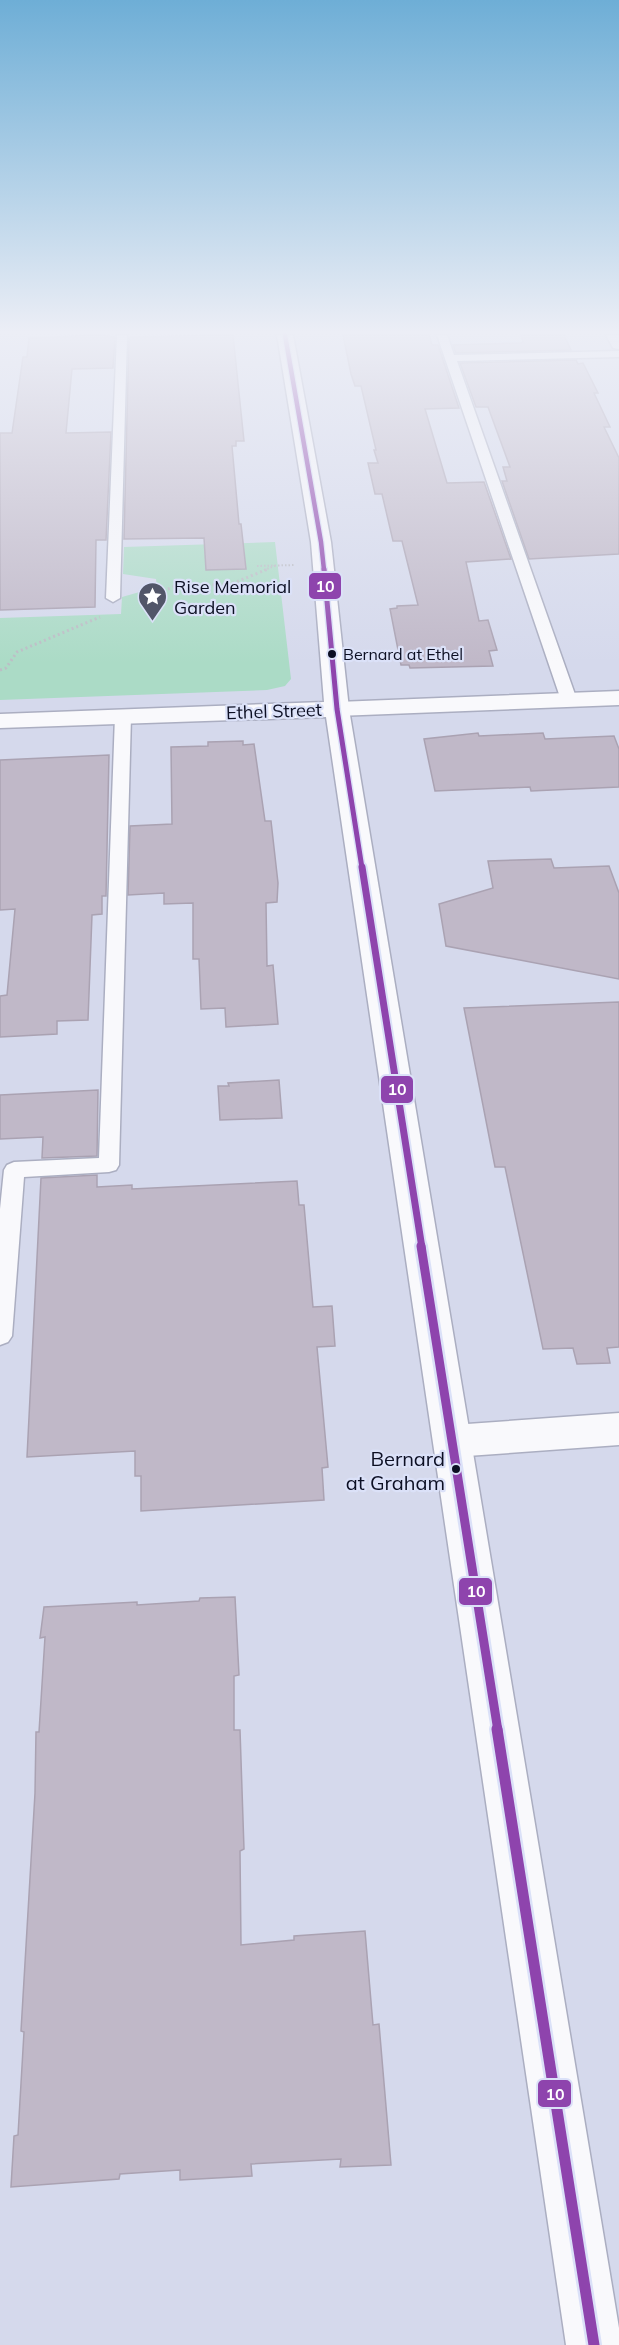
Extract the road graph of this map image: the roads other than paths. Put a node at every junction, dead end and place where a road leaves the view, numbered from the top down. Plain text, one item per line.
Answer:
1 (118, 444) edge
2 (303, 444) edge
3 (480, 444) edge
4 (113, 598) dead end
5 (619, 698) edge
6 (569, 700) junction
7 (337, 709) junction
8 (123, 716) junction
9 (0, 721) edge
10 (0, 1336) edge
11 (619, 1429) edge
12 (453, 1441) junction
13 (594, 2345) edge

1 - 4 lane
2 - 7 street
3 - 6 lane
5 - 6 street, Ethel Street
6 - 7 street, Ethel Street
7 - 8 street, Ethel Street
7 - 12 street
8 - 9 street, Ethel Street
8 - 10 lane
11 - 12 street
12 - 13 street

